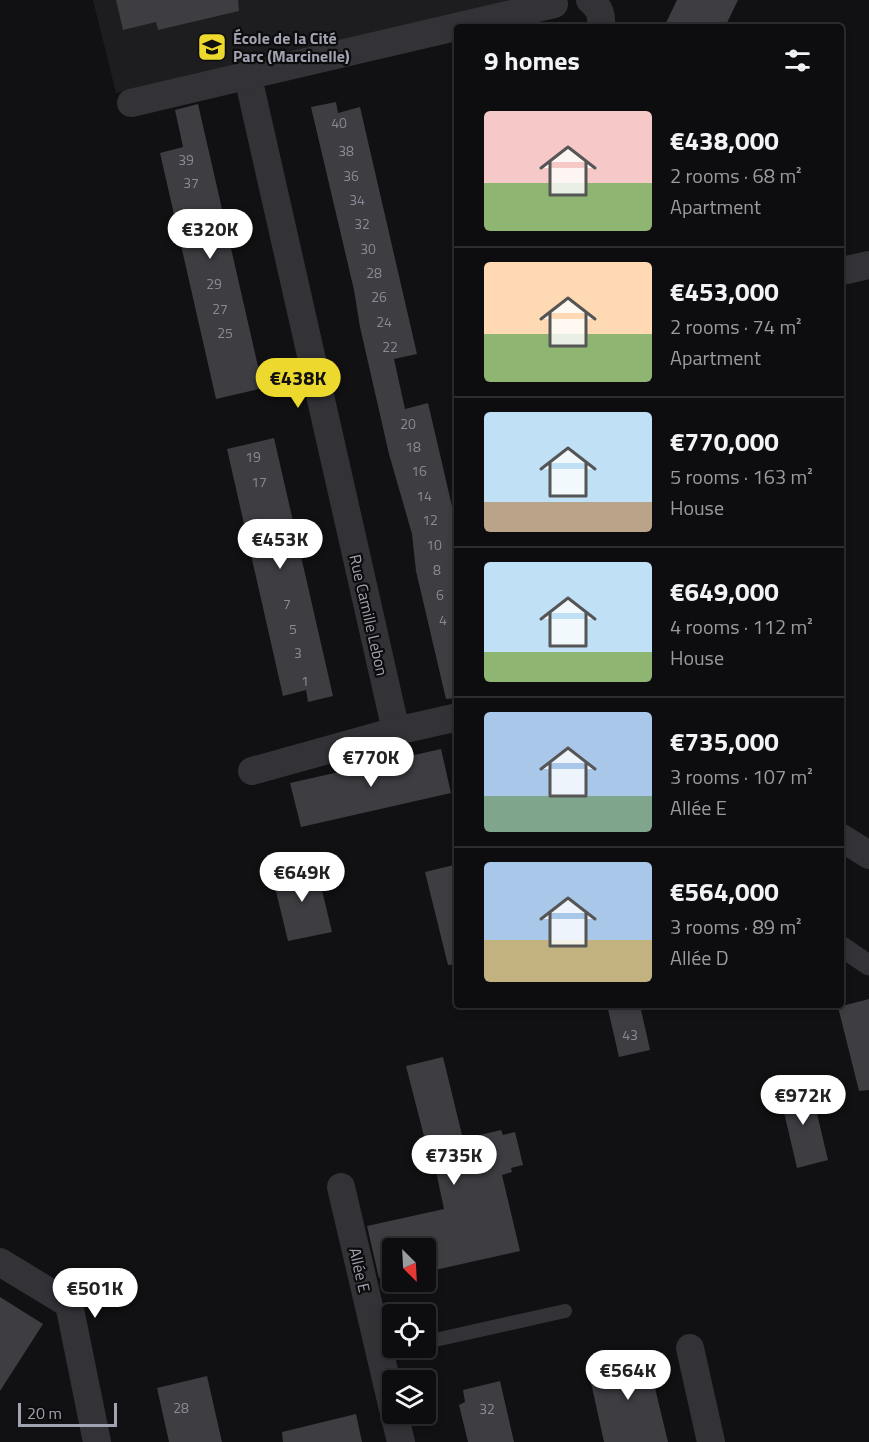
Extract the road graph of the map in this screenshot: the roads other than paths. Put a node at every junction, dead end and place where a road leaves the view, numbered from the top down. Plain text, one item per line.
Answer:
1 (554, 10) edge
2 (478, 24) edge
3 (454, 28) edge
4 (248, 77) junction
5 (130, 103) dead end
6 (869, 264) edge
7 (844, 270) edge
8 (454, 718) edge
9 (396, 731) junction
10 (252, 771) dead end
11 (844, 839) edge
12 (869, 855) edge
13 (844, 948) edge
14 (869, 965) edge
15 (341, 1188) dead end
16 (0, 1262) edge
17 (566, 1311) dead end
18 (382, 1318) edge
19 (436, 1340) edge
20 (690, 1348) dead end
21 (396, 1424) edge
22 (98, 1442) edge
23 (401, 1442) edge
24 (711, 1442) edge

1 - 2 street
3 - 4 street
4 - 5 street
4 - 9 street, Rue Camille Lebon
6 - 7 street
8 - 9 street
9 - 10 street
11 - 12 street
13 - 14 street
15 - 18 street, Allée E
16 - 22 street
17 - 19 lane
20 - 24 street
21 - 23 street, Allée E

